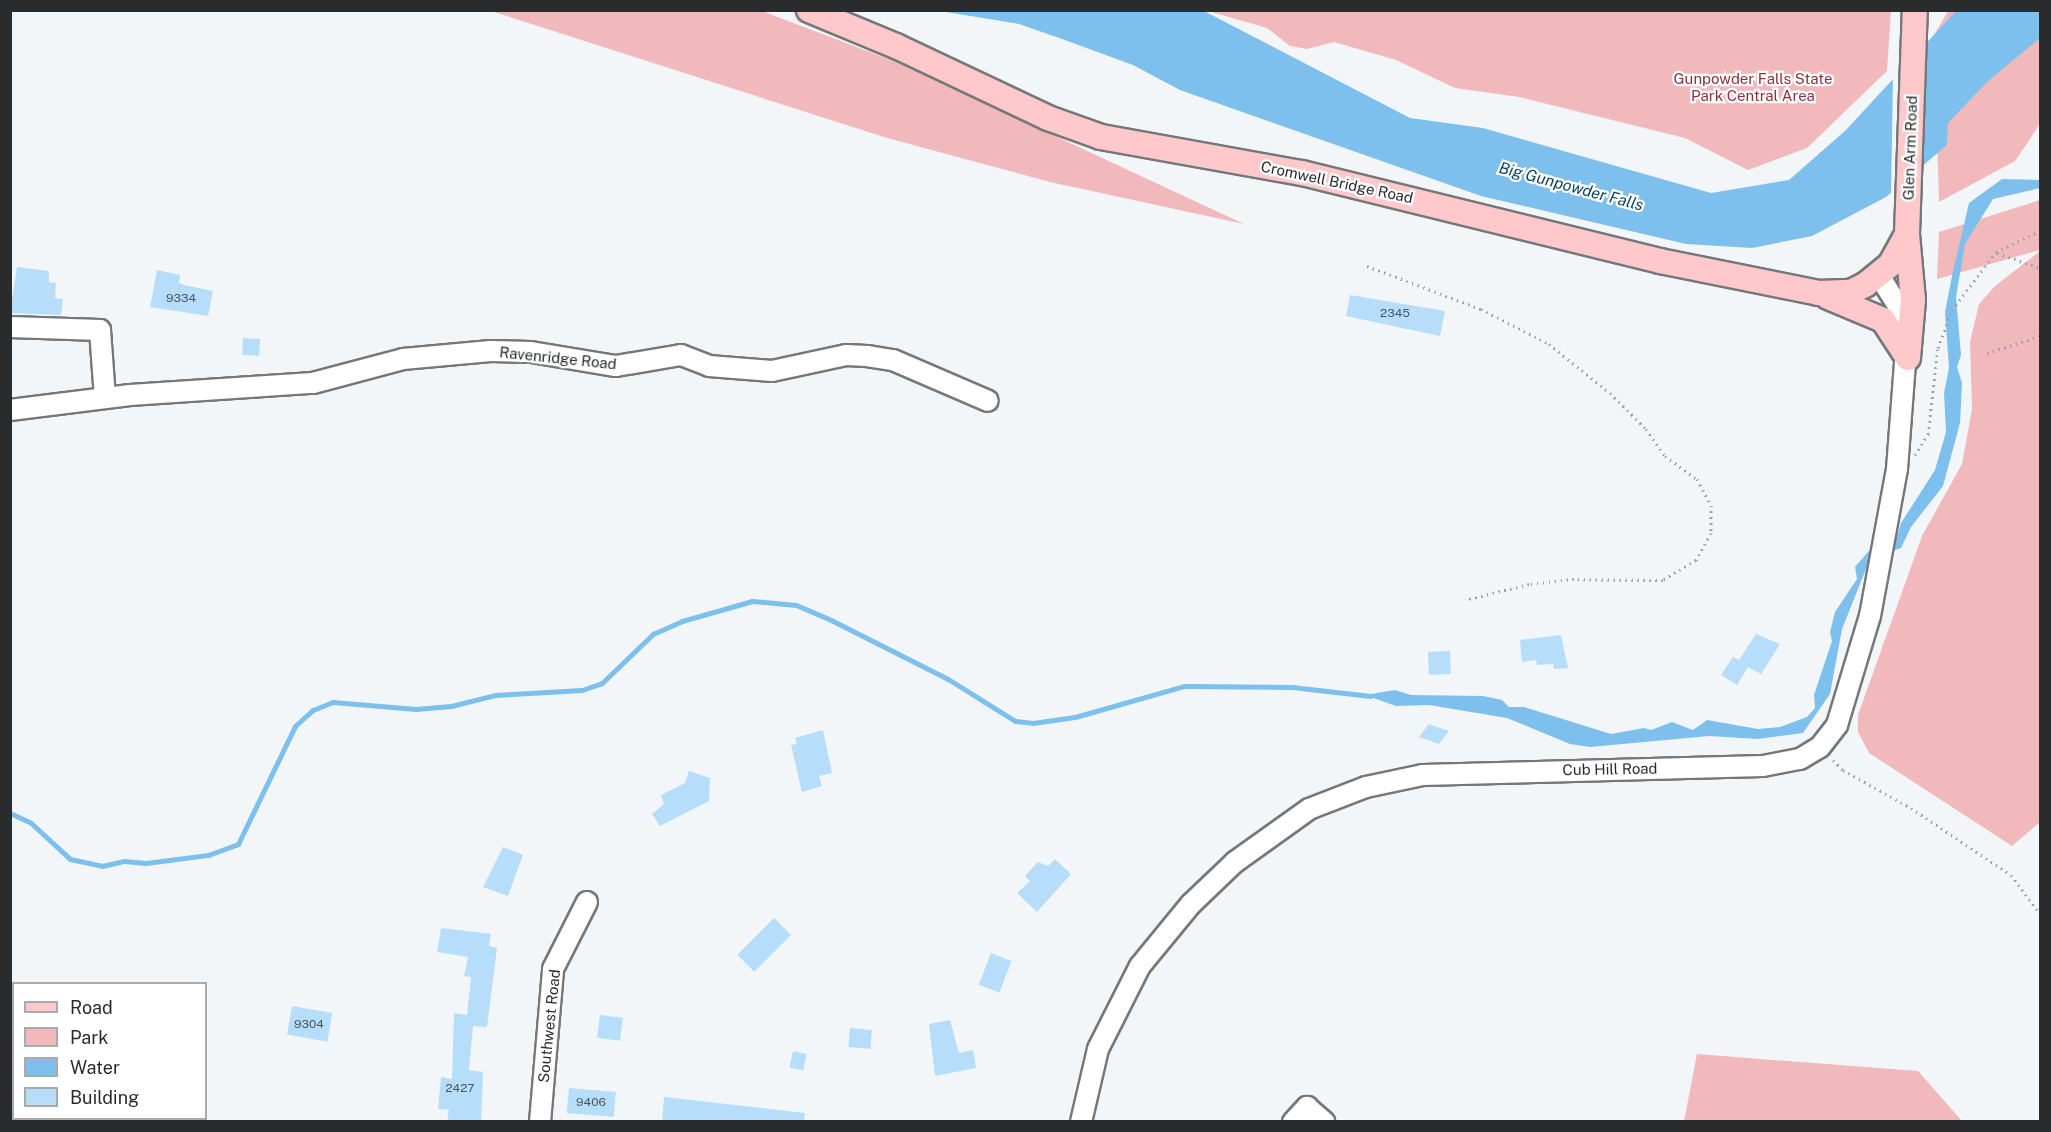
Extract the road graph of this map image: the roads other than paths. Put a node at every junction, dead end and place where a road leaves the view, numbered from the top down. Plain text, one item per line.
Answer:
1 (809, 10) edge
2 (1915, 15) edge
3 (1907, 223) junction
4 (1879, 275) junction
5 (1818, 293) junction
6 (10, 327) edge
7 (1908, 358) junction
8 (105, 398) junction
9 (988, 401) dead end
10 (10, 410) edge
11 (587, 902) dead end
12 (540, 1122) edge
13 (1081, 1122) edge
14 (1293, 1122) edge
15 (1324, 1122) edge

1 - 5 main road, Cromwell Bridge Road
2 - 3 main road, Glen Arm Road
3 - 4 main road, Glen Arm Road
3 - 7 main road
4 - 5 main road, Cromwell Bridge Road
4 - 7 street, Cub Hill Road
5 - 7 main road
6 - 8 street
7 - 13 street, Cub Hill Road
8 - 9 street, Ravenridge Road
8 - 10 street, Ravenridge Road
11 - 12 street, Southwest Road
14 - 15 street

